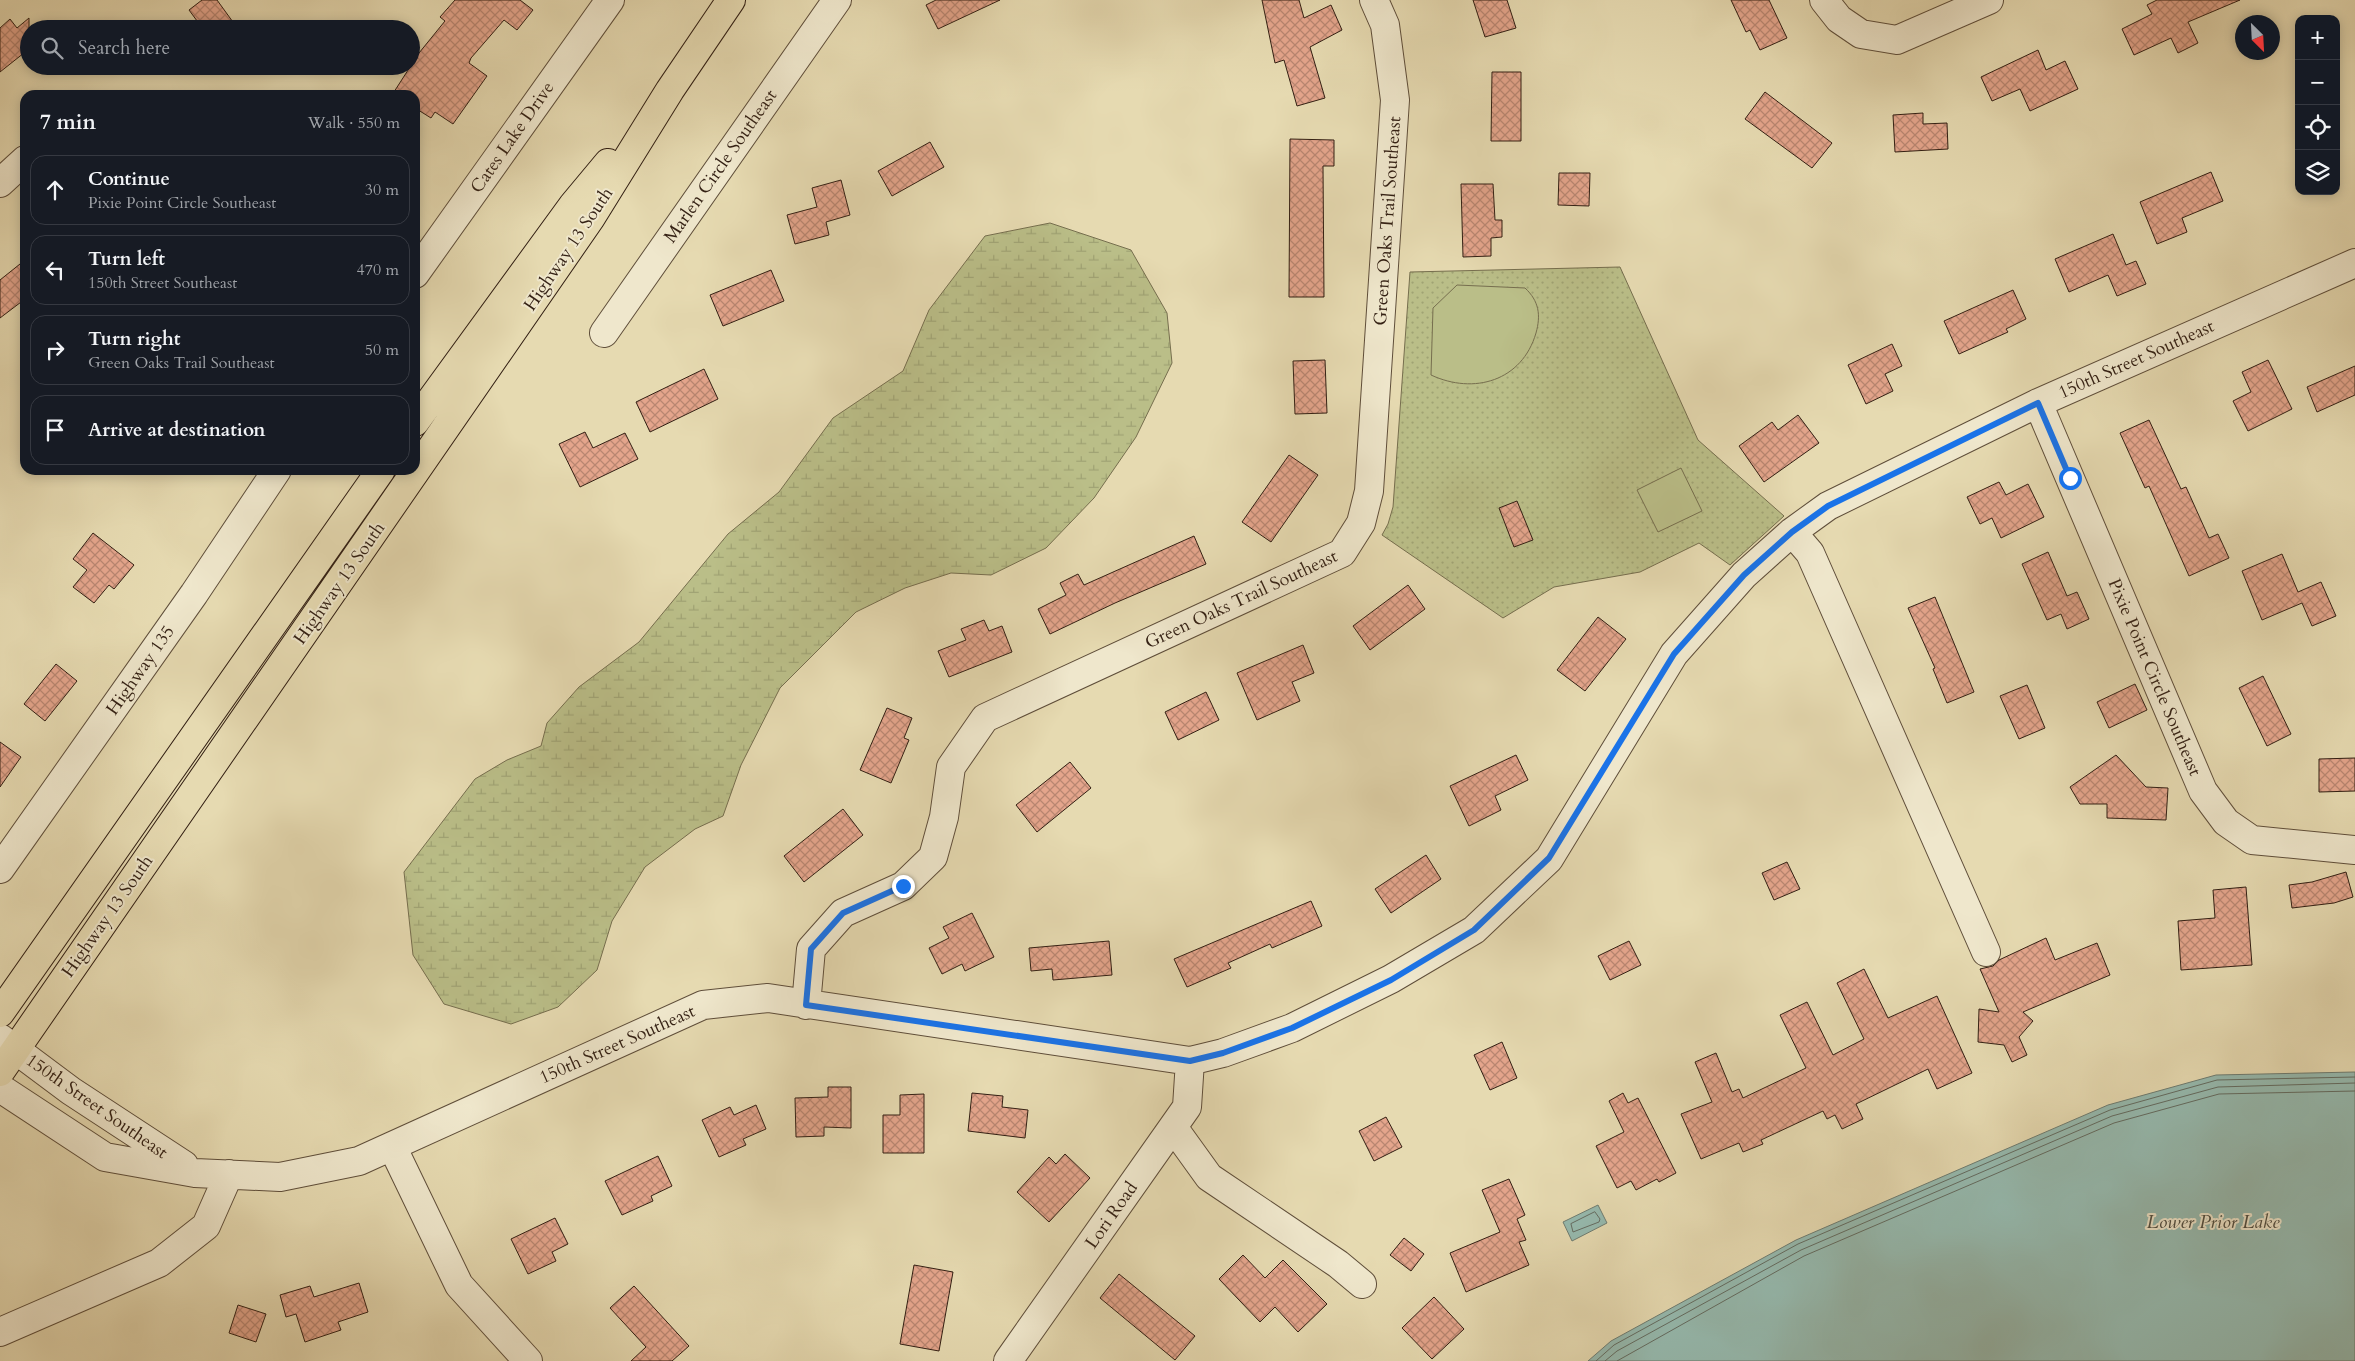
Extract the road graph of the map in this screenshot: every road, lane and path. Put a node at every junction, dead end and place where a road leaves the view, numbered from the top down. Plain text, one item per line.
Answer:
1 (610, 0) edge
2 (731, 0) edge
3 (837, 0) edge
4 (1374, 0) edge
5 (1824, 0) edge
6 (1989, 0) edge
7 (670, 90) junction
8 (20, 165) edge
9 (0, 183) edge
10 (2355, 263) edge
11 (420, 267) edge
12 (604, 332) dead end
13 (2038, 403) junction
14 (420, 415) edge
15 (420, 460) edge
16 (274, 475) edge
17 (377, 475) edge
18 (409, 475) edge
19 (1792, 532) junction
20 (2355, 850) edge
21 (0, 869) edge
22 (1986, 952) dead end
23 (806, 1005) junction
24 (0, 1013) edge
25 (8, 1044) edge
26 (1190, 1061) junction
27 (0, 1072) edge
28 (0, 1088) edge
29 (1173, 1128) junction
30 (392, 1146) junction
31 (196, 1173) junction
32 (229, 1174) junction
33 (1362, 1284) dead end
34 (0, 1332) edge
35 (528, 1361) edge
36 (1008, 1361) edge

1 - 11 street, Cates Lake Drive
2 - 7 main road, Highway 13 South
3 - 12 street, Marlen Circle Southeast
4 - 23 street, Green Oaks Trail Southeast
5 - 6 street
7 - 14 main road, Highway 13 South
7 - 15 main road, Highway 13 South
8 - 9 street
10 - 13 street, 150th Street Southeast
13 - 19 street, 150th Street Southeast
13 - 20 street, Pixie Point Circle Southeast
16 - 21 street, Highway 135
17 - 24 main road, Highway 13 South
18 - 25 main road, Highway 13 South
19 - 22 street
19 - 26 street, 150th Street Southeast
23 - 26 street, 150th Street Southeast
23 - 30 street, 150th Street Southeast
25 - 27 main road, Highway 13 South
25 - 31 street, 150th Street Southeast
26 - 29 street, Lori Road
28 - 31 street, 150th Street Southeast
29 - 33 street
29 - 36 street, Lori Road
30 - 32 street, 150th Street Southeast
30 - 35 street
31 - 32 street, 150th Street Southeast
32 - 34 street

